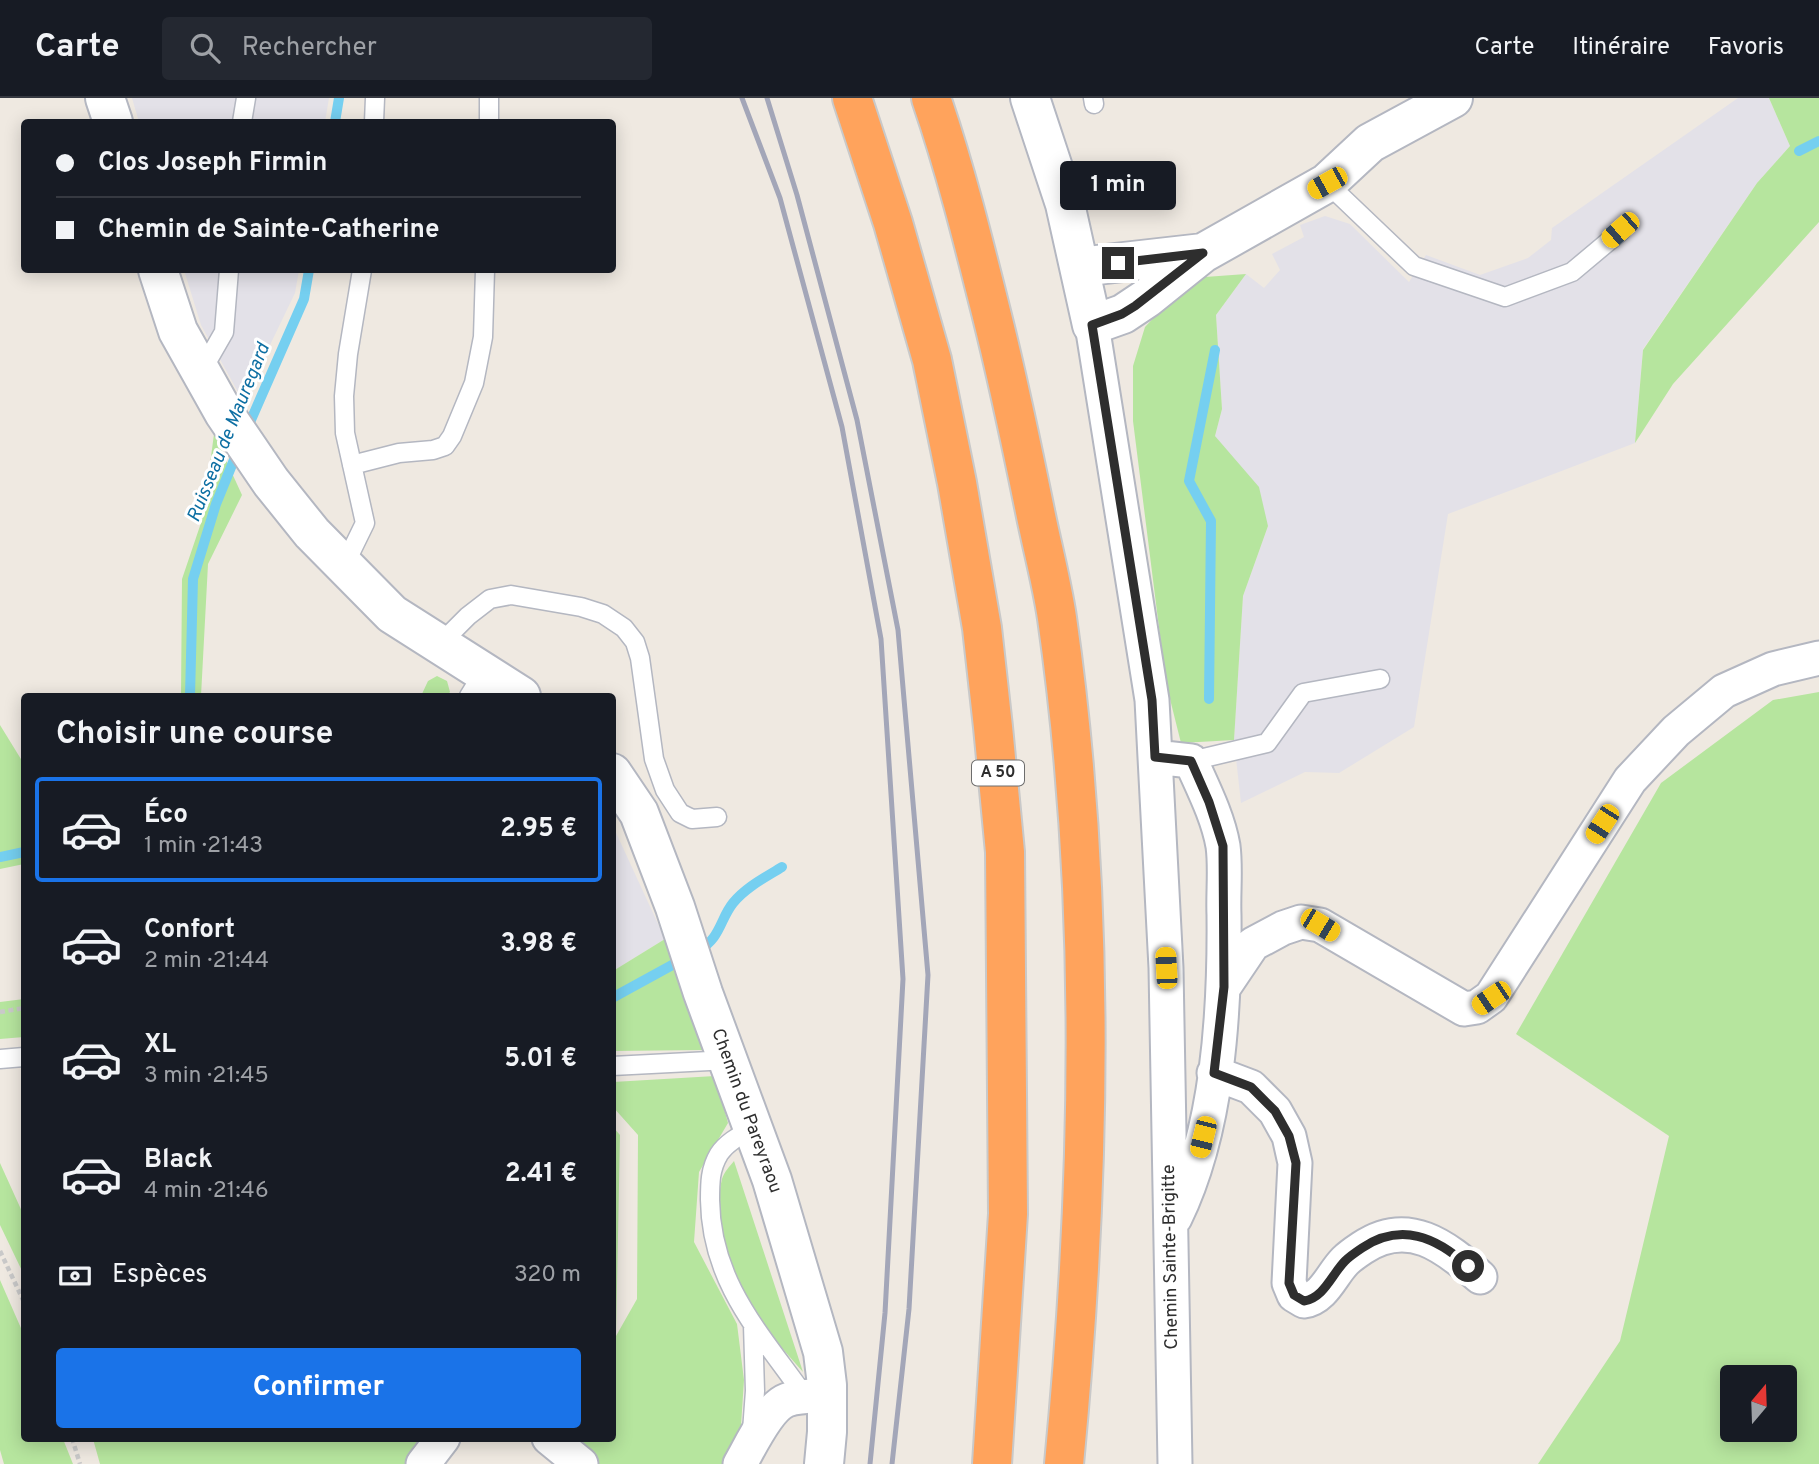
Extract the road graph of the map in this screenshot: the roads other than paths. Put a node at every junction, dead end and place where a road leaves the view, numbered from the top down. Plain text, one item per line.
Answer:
1 (105, 98) edge
2 (246, 98) edge
3 (375, 98) edge
4 (489, 98) edge
5 (852, 98) edge
6 (931, 98) edge
7 (1030, 98) edge
8 (1453, 98) edge
9 (112, 119) edge
10 (242, 119) edge
11 (374, 119) edge
12 (489, 119) edge
13 (1327, 183) junction
14 (1620, 230) dead end
15 (1203, 253) junction
16 (1082, 271) junction
17 (159, 273) edge
18 (229, 273) edge
19 (362, 273) edge
20 (485, 273) edge
21 (1092, 325) junction
22 (201, 372) junction
23 (352, 465) junction
24 (344, 566) junction
25 (440, 644) junction
26 (1819, 658) edge
27 (1380, 679) dead end
28 (476, 684) edge
29 (510, 693) edge
30 (1155, 757) junction
31 (1191, 761) junction
32 (616, 779) edge
33 (717, 817) dead end
34 (1224, 987) junction
35 (21, 1057) edge
36 (0, 1059) edge
37 (729, 1060) junction
38 (616, 1066) edge
39 (1214, 1073) junction
40 (753, 1128) junction
41 (1170, 1226) junction
42 (1480, 1277) dead end
43 (753, 1325) junction
44 (816, 1396) junction
45 (440, 1442) edge
46 (555, 1442) edge
47 (746, 1455) edge
48 (423, 1464) edge
49 (581, 1464) edge
50 (824, 1464) edge
51 (992, 1464) edge
52 (1065, 1464) edge
53 (1175, 1464) edge

1 - 9 street
2 - 10 lane
3 - 11 lane
4 - 12 lane
5 - 51 highway, A 50
6 - 52 highway
7 - 16 street, Chemin Sainte-Brigitte
8 - 13 street
13 - 14 lane
13 - 15 street
15 - 16 street
15 - 21 street
16 - 21 street, Chemin Sainte-Brigitte
17 - 22 street
18 - 22 lane
19 - 23 lane
20 - 23 lane
21 - 30 street, Chemin Sainte-Brigitte
22 - 24 street
23 - 24 lane
24 - 25 street
25 - 28 street
25 - 33 lane
26 - 34 street
27 - 31 lane
28 - 29 street
30 - 31 street
30 - 41 street, Chemin Sainte-Brigitte
31 - 34 street
32 - 37 street, Chemin du Pareyraou
34 - 39 street
35 - 36 lane
37 - 38 lane
37 - 40 street, Chemin du Pareyraou
39 - 41 street
39 - 42 street
40 - 43 lane
40 - 44 street, Chemin du Pareyraou
41 - 53 street, Chemin Sainte-Brigitte
43 - 44 lane
43 - 47 lane
44 - 47 street
44 - 50 street, Chemin du Pareyraou
45 - 48 street
46 - 49 street

